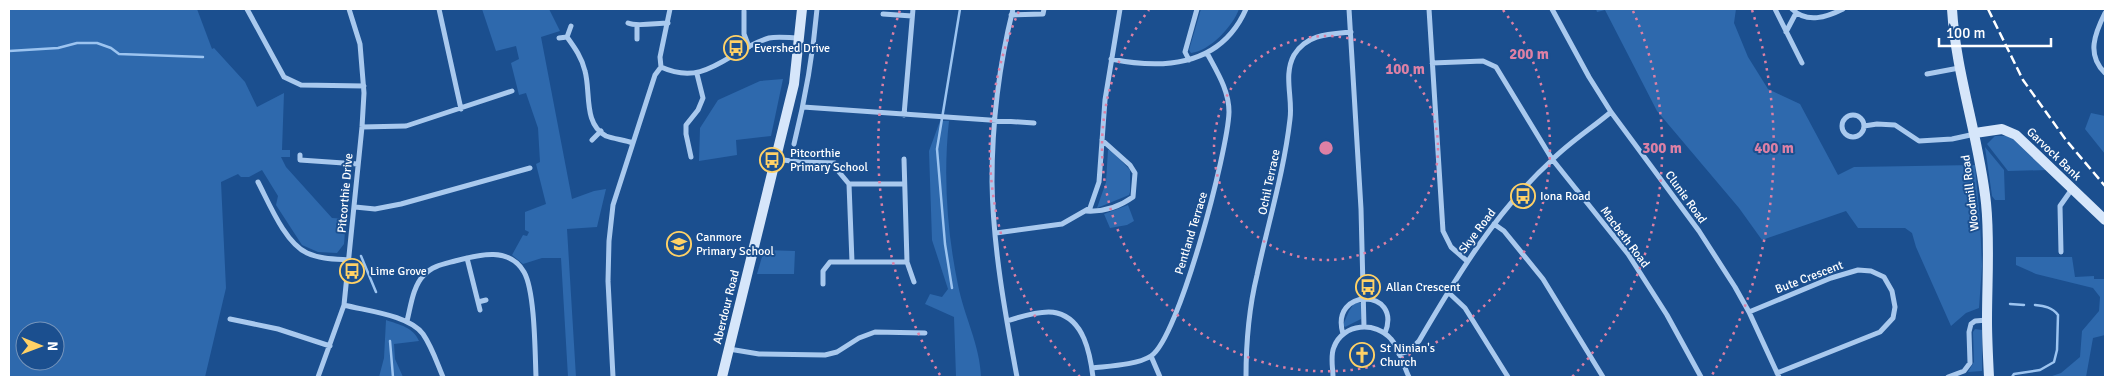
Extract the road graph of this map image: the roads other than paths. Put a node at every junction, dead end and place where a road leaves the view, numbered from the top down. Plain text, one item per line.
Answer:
1 (247, 9) edge
2 (349, 9) edge
3 (439, 9) edge
4 (670, 9) edge
5 (802, 9) edge
6 (816, 9) edge
7 (913, 9) edge
8 (1013, 9) edge
9 (1044, 9) edge
10 (1120, 9) edge
11 (1197, 9) edge
12 (1246, 9) edge
13 (1349, 9) edge
14 (1429, 9) edge
15 (1552, 9) edge
16 (1775, 9) edge
17 (1843, 9) edge
18 (1952, 9) edge
19 (2100, 9) edge
20 (744, 11) dead end
21 (1794, 11) edge
22 (2105, 13) edge
23 (883, 14) dead end
24 (1011, 15) junction
25 (912, 16) junction
26 (628, 23) dead end
27 (668, 23) junction
28 (637, 25) junction
29 (571, 26) dead end
30 (1351, 32) junction
31 (1786, 32) junction
32 (567, 37) junction
33 (559, 38) dead end
34 (800, 38) junction
35 (637, 39) dead end
36 (749, 47) junction
37 (1207, 53) junction
38 (1111, 59) junction
39 (1189, 60) junction
40 (1432, 62) junction
41 (1802, 63) dead end
42 (661, 67) junction
43 (1959, 68) junction
44 (2105, 73) edge
45 (697, 74) junction
46 (1927, 74) dead end
47 (364, 86) junction
48 (512, 91) dead end
49 (804, 107) junction
50 (461, 109) junction
51 (1612, 112) junction
52 (904, 115) junction
53 (995, 122) junction
54 (1034, 123) dead end
55 (1864, 126) junction
56 (362, 127) junction
57 (601, 131) junction
58 (1975, 134) junction
59 (592, 140) dead end
60 (1102, 140) junction
61 (633, 143) junction
62 (794, 144) dead end
63 (691, 157) dead end
64 (776, 159) junction
65 (904, 159) dead end
66 (1552, 159) junction
67 (300, 160) dead end
68 (358, 164) junction
69 (530, 168) dead end
70 (258, 182) dead end
71 (849, 184) junction
72 (903, 184) junction
73 (2072, 188) junction
74 (354, 207) junction
75 (1086, 211) junction
76 (2105, 220) edge
77 (1494, 224) junction
78 (996, 233) junction
79 (2061, 252) dead end
80 (467, 258) junction
81 (349, 260) junction
82 (1467, 261) junction
83 (852, 262) junction
84 (907, 262) junction
85 (914, 282) dead end
86 (823, 284) dead end
87 (1448, 292) junction
88 (1364, 299) junction
89 (486, 300) dead end
90 (478, 302) junction
91 (344, 305) junction
92 (480, 310) dead end
93 (1749, 312) junction
94 (230, 319) dead end
95 (407, 320) junction
96 (1007, 320) junction
97 (1987, 320) junction
98 (1364, 327) junction
99 (925, 333) dead end
100 (1385, 333) junction
101 (1343, 334) junction
102 (330, 346) junction
103 (728, 349) junction
104 (1399, 354) junction
105 (1151, 356) junction
106 (1092, 368) junction
107 (1778, 375) edge
108 (318, 377) edge
109 (443, 377) edge
110 (536, 377) edge
111 (613, 377) edge
112 (722, 377) edge
113 (1017, 377) edge
114 (1093, 377) edge
115 (1160, 377) edge
116 (1246, 377) edge
117 (1333, 377) edge
118 (1409, 377) edge
119 (1508, 377) edge
120 (1603, 377) edge
121 (1701, 377) edge
122 (1948, 377) edge
123 (1989, 377) edge

1 - 47 street
2 - 47 street, Pitcorthie Drive
3 - 50 street
4 - 27 street
5 - 34 street, Aberdour Road
6 - 49 street
7 - 25 street
8 - 24 street
9 - 24 street
10 - 38 street
11 - 39 street
12 - 37 street
13 - 30 street
14 - 40 street
15 - 51 street, Clunie Road
16 - 31 street
17 - 21 street
18 - 43 street, Woodmill Road
19 - 22 street
20 - 36 street
21 - 31 street
22 - 44 street
23 - 25 street
24 - 53 street
25 - 52 street
26 - 28 street
27 - 28 street
27 - 42 street
28 - 35 street
29 - 32 street
30 - 88 street
30 - 116 street, Ochil Terrace
31 - 41 street
32 - 33 street
32 - 57 street
34 - 36 street
34 - 64 street, Aberdour Road
36 - 45 street
37 - 39 street
37 - 105 street, Pentland Terrace
38 - 39 street
38 - 60 street
40 - 66 street, Macbeth Road
40 - 82 street
42 - 45 street
42 - 61 street
43 - 46 street
43 - 58 street, Woodmill Road
45 - 63 street
47 - 56 street, Pitcorthie Drive
48 - 50 street
49 - 52 street
49 - 62 street
50 - 56 street
51 - 66 street, Skye Road
51 - 93 street, Clunie Road
52 - 53 street
53 - 54 street
53 - 78 street
55 - 55 street
55 - 58 street
56 - 68 street, Pitcorthie Drive
57 - 59 street
57 - 61 street
58 - 73 street, Garvock Bank
58 - 97 street, Woodmill Road
60 - 75 street
60 - 75 street
61 - 111 street
64 - 71 street
64 - 103 street, Aberdour Road
65 - 72 street
66 - 77 street, Skye Road
66 - 121 street, Macbeth Road
67 - 68 street
68 - 74 street, Pitcorthie Drive
69 - 74 street
70 - 81 street
71 - 72 street
71 - 83 street
72 - 84 street
73 - 76 street, Garvock Bank
73 - 79 street
74 - 81 street, Pitcorthie Drive
75 - 78 street
77 - 82 street, Skye Road
77 - 120 street
78 - 96 street
80 - 90 street
80 - 95 street
80 - 110 street
81 - 91 street, Pitcorthie Drive
82 - 87 street, Skye Road
83 - 84 street
83 - 86 street
84 - 85 street
87 - 104 street, Skye Road
87 - 119 street
88 - 98 street
88 - 100 street
88 - 101 street
89 - 90 street
90 - 92 street
91 - 95 street
91 - 102 street, Pitcorthie Drive
93 - 107 street, Clunie Road
93 - 107 street, Bute Crescent
94 - 102 street
95 - 109 street
96 - 106 street
96 - 113 street
97 - 122 street
97 - 123 street, Woodmill Road
98 - 100 street
98 - 101 street
99 - 103 street
100 - 104 street
101 - 117 street
102 - 108 street, Pitcorthie Drive
103 - 112 street, Aberdour Road
104 - 118 street
105 - 106 street
105 - 115 street
106 - 114 street

